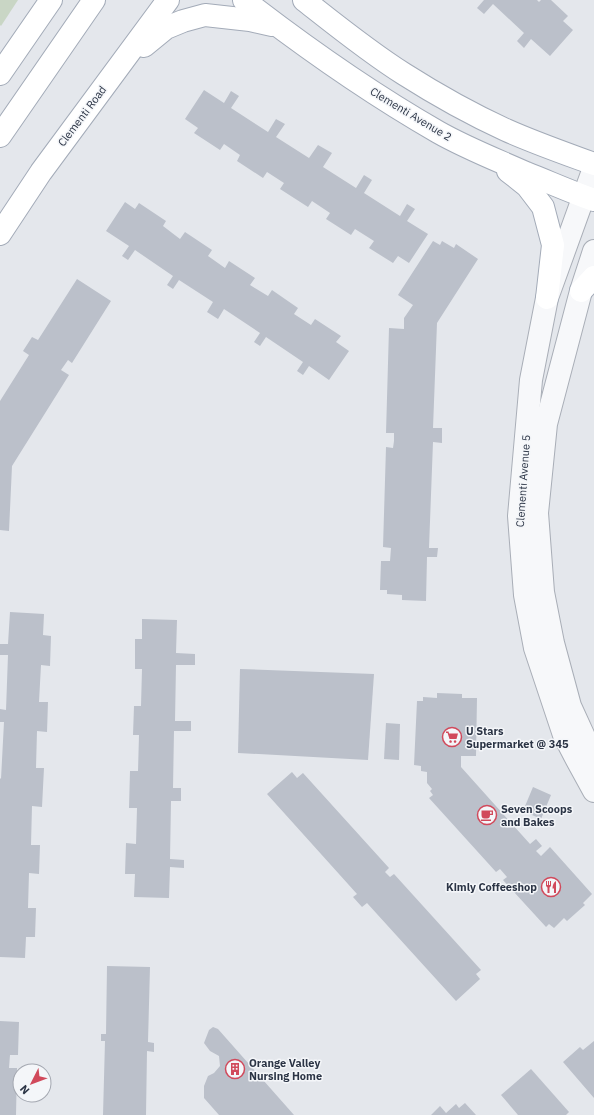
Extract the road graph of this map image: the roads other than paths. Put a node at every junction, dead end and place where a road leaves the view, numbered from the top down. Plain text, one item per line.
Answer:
1 (51, 0) edge
2 (94, 0) edge
3 (168, 0) edge
4 (244, 0) edge
5 (304, 0) edge
6 (278, 26) junction
7 (119, 67) junction
8 (0, 74) edge
9 (0, 136) edge
10 (493, 159) junction
11 (594, 164) edge
12 (594, 168) edge
13 (588, 198) edge
14 (0, 234) edge
15 (594, 251) edge
16 (588, 284) edge
17 (547, 298) junction
18 (594, 758) edge
19 (594, 790) edge

1 - 8 main road
2 - 9 main road
3 - 7 main road, Clementi Road
4 - 6 main road, Clementi Avenue 2
5 - 11 main road
6 - 7 main road
6 - 10 main road, Clementi Avenue 2
7 - 14 main road, Clementi Road
10 - 13 main road, Clementi Avenue 2
10 - 17 main road
12 - 13 street, Clementi Avenue 5
13 - 17 street, Clementi Avenue 5
15 - 16 street, Clementi Avenue 5
16 - 18 street, Clementi Avenue 5
17 - 19 street, Clementi Avenue 5

